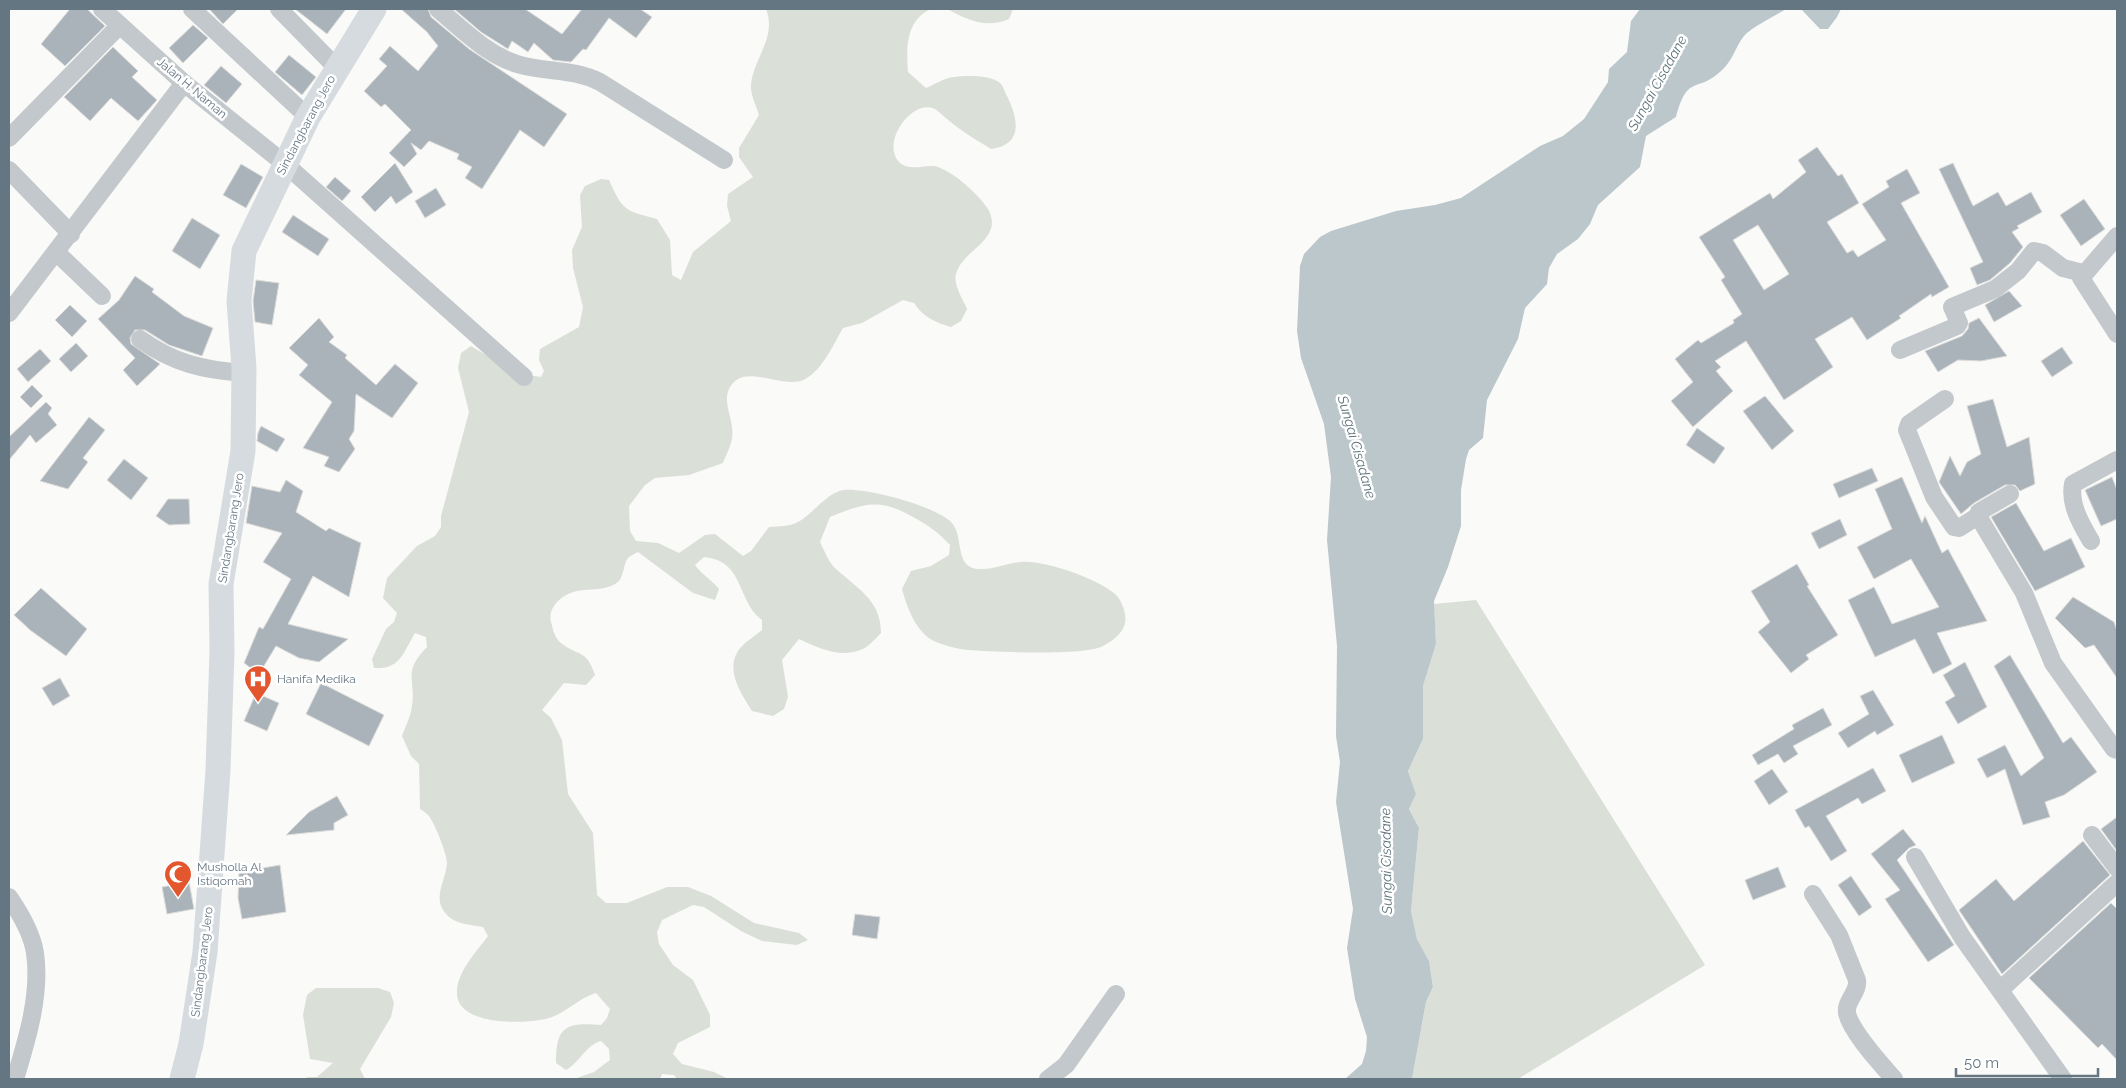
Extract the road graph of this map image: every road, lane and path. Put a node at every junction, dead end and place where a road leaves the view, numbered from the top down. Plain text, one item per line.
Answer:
1 (102, 9) edge
2 (192, 9) edge
3 (279, 9) edge
4 (374, 9) edge
5 (438, 9) edge
6 (120, 25) junction
7 (337, 68) junction
8 (184, 83) junction
9 (308, 116) junction
10 (9, 138) edge
11 (724, 160) dead end
12 (285, 164) junction
13 (9, 170) edge
14 (71, 234) junction
15 (2117, 236) edge
16 (56, 252) junction
17 (2083, 273) junction
18 (102, 296) dead end
19 (9, 313) edge
20 (2117, 334) edge
21 (140, 339) dead end
22 (1900, 350) dead end
23 (244, 372) junction
24 (524, 377) dead end
25 (1945, 399) dead end
26 (2117, 460) edge
27 (2010, 494) dead end
28 (1978, 516) junction
29 (2091, 541) dead end
30 (2117, 750) edge
31 (2092, 835) dead end
32 (1915, 857) dead end
33 (2117, 868) edge
34 (2117, 883) edge
35 (1813, 894) dead end
36 (12, 907) edge
37 (2000, 990) junction
38 (1116, 994) dead end
39 (28, 1037) junction
40 (9, 1051) edge
41 (15, 1079) edge
42 (182, 1079) edge
43 (1048, 1079) edge
44 (1894, 1079) edge
45 (2063, 1079) edge

1 - 6 street, Jalan H. Naman
2 - 9 street
3 - 7 street
4 - 7 street, Sindangbarang Jero
5 - 11 street
6 - 8 street, Jalan H. Naman
6 - 10 street
7 - 9 street, Sindangbarang Jero
8 - 12 street, Jalan H. Naman
8 - 14 street
9 - 12 street, Sindangbarang Jero
12 - 23 street, Sindangbarang Jero
12 - 24 street, Jalan H. Naman
13 - 14 street
14 - 16 street
15 - 17 street
16 - 18 street
16 - 19 street
17 - 20 street
17 - 22 street
21 - 23 street
23 - 42 street, Sindangbarang Jero
25 - 28 street
26 - 29 street
27 - 28 street
28 - 30 street
31 - 33 street
32 - 37 street
34 - 37 street
35 - 44 street
36 - 39 street
37 - 45 street
38 - 43 street
39 - 40 street
39 - 41 street

